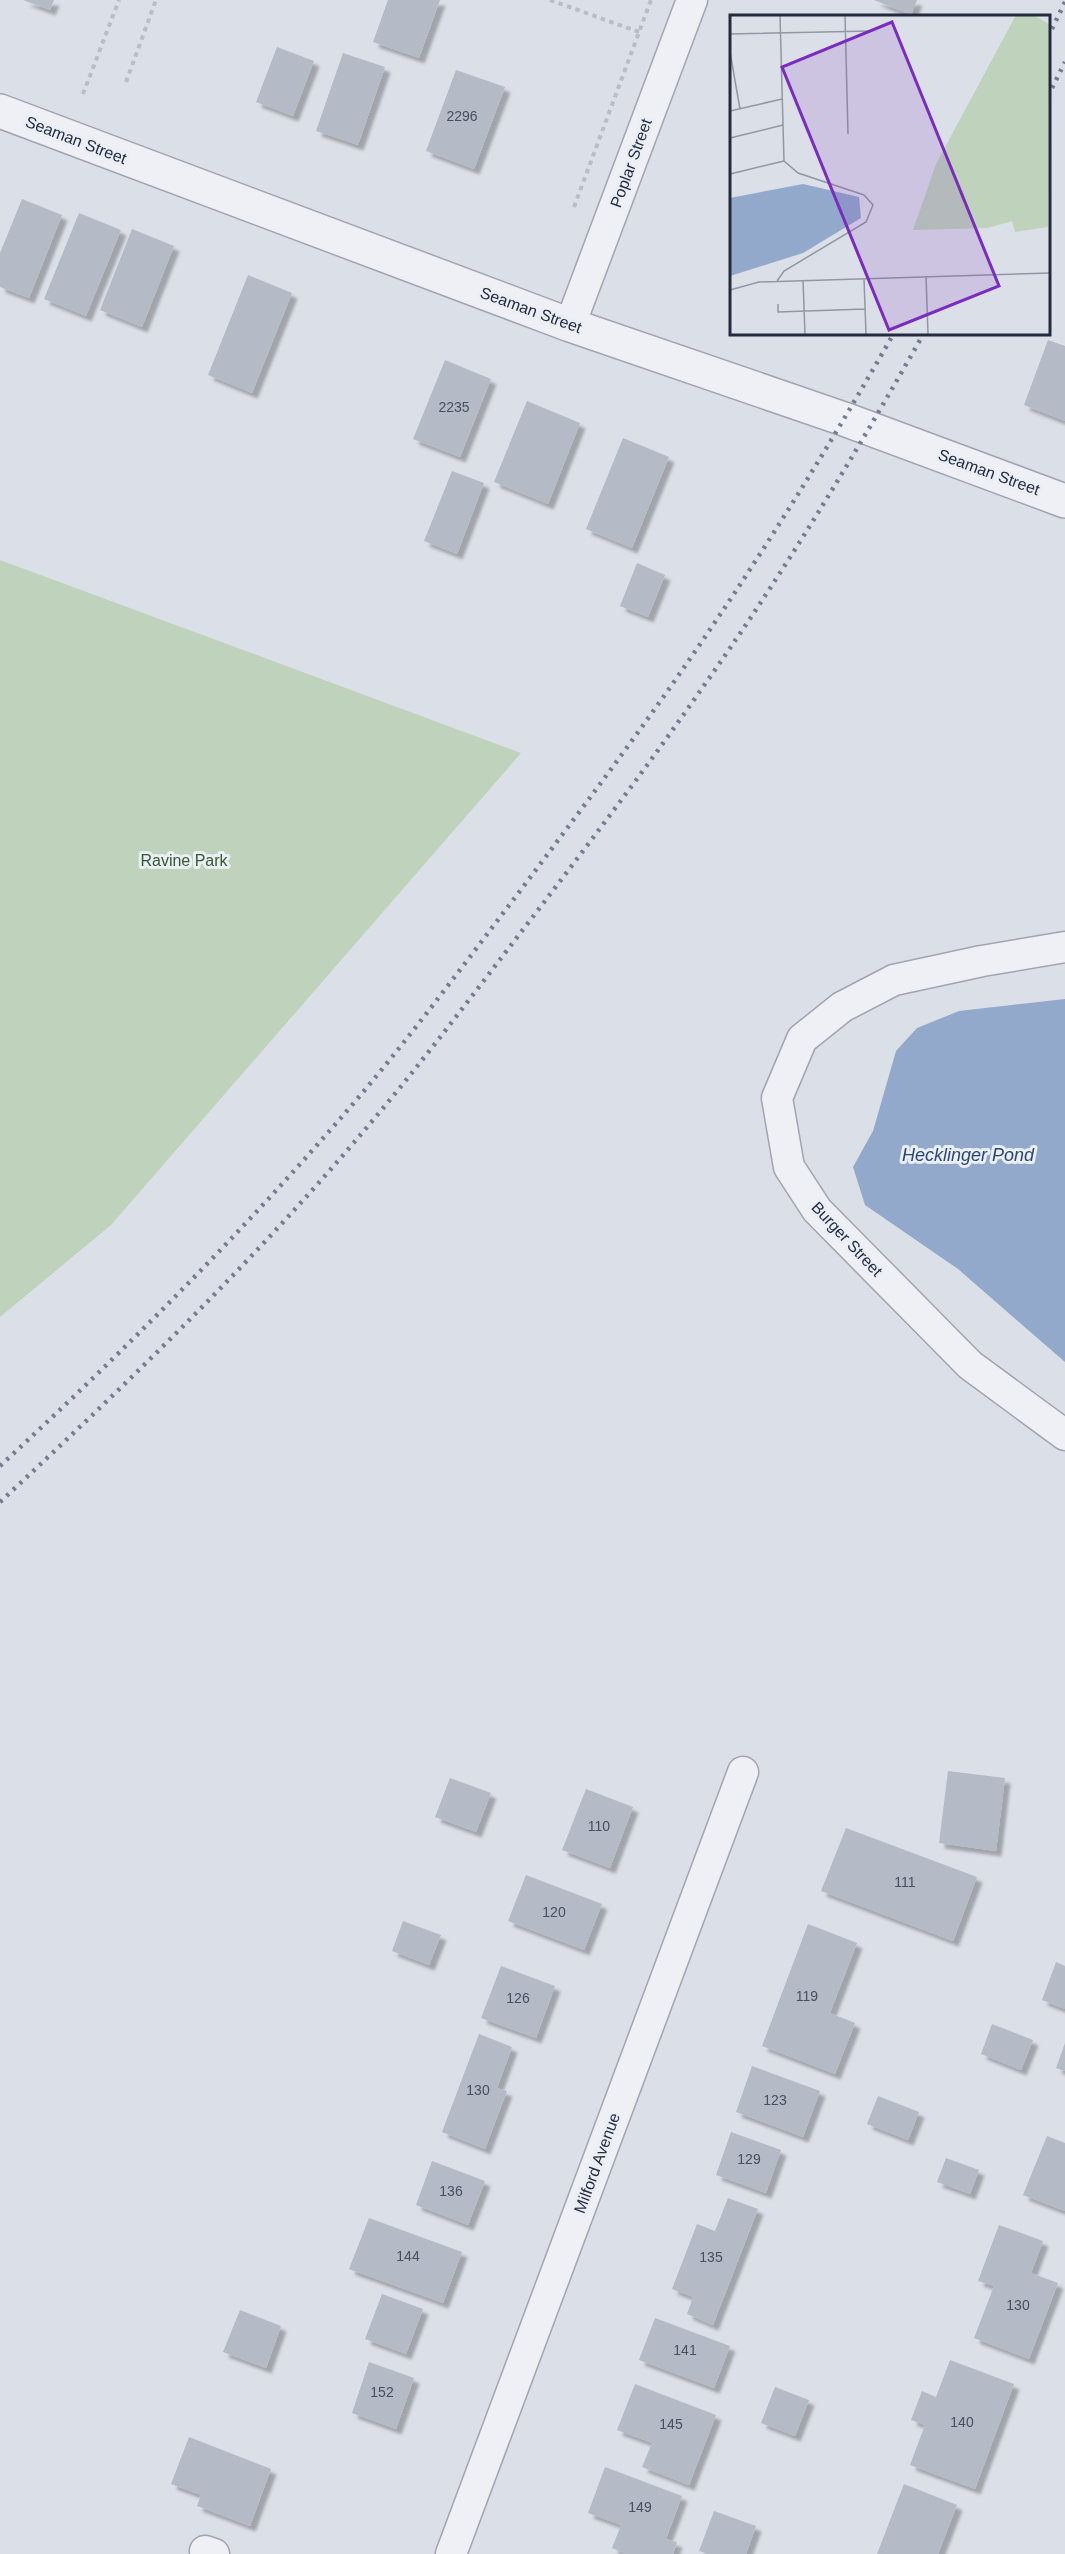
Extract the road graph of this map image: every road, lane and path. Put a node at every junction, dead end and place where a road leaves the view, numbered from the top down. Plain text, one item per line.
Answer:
1 (119, 0) edge
2 (156, 0) edge
3 (550, 0) edge
4 (651, 0) edge
5 (692, 0) edge
6 (639, 32) junction
7 (126, 82) dead end
8 (83, 94) dead end
9 (0, 111) edge
10 (572, 211) dead end
11 (570, 325) junction
12 (1065, 501) edge
13 (1065, 947) edge
14 (1065, 1435) edge
15 (743, 1772) dead end
16 (451, 2554) edge

1 - 8 path
2 - 7 path
3 - 6 path
4 - 6 path
5 - 11 street, Poplar Street
6 - 10 path
9 - 11 street, Seaman Street
11 - 12 street, Seaman Street
13 - 14 street, Burger Street
15 - 16 street, Milford Avenue

